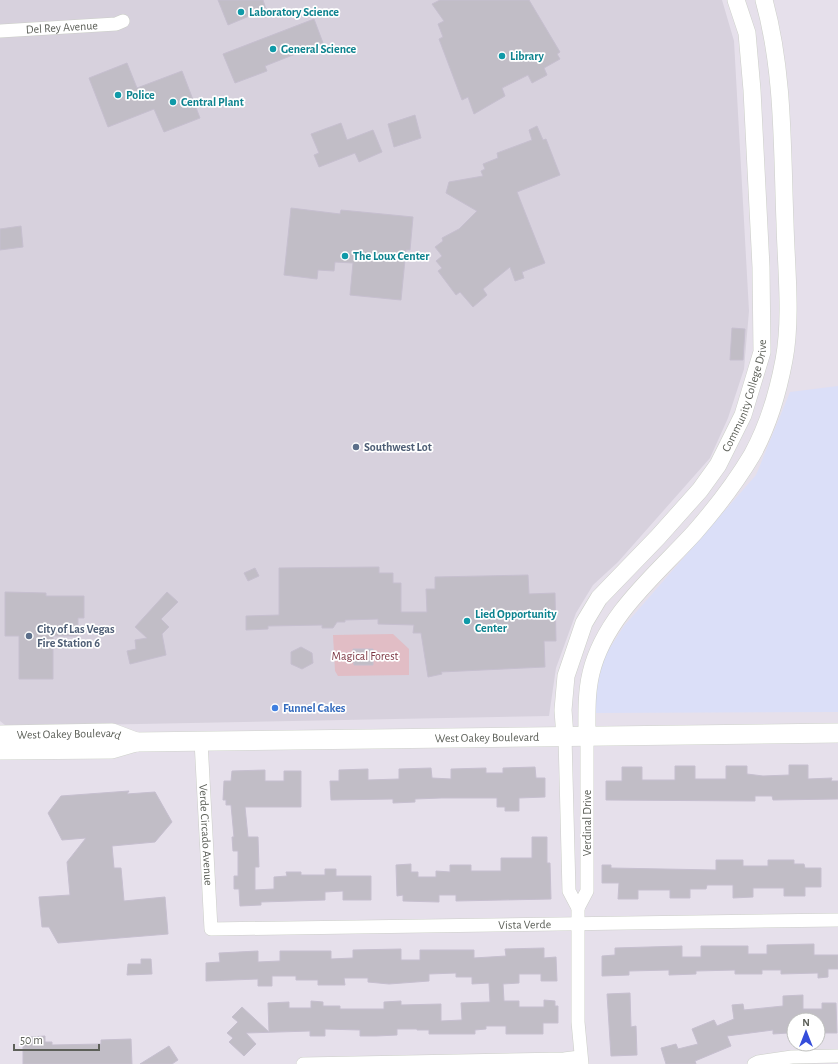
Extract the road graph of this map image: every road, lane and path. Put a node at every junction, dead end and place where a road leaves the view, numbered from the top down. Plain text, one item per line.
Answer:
1 (736, 0) edge
2 (764, 0) edge
3 (124, 21) dead end
4 (0, 31) edge
5 (761, 267) junction
6 (786, 269) junction
7 (743, 416) junction
8 (764, 428) junction
9 (612, 584) junction
10 (630, 601) junction
11 (838, 734) edge
12 (0, 735) edge
13 (587, 737) junction
14 (565, 738) junction
15 (201, 741) junction
16 (74, 742) junction
17 (0, 750) edge
18 (578, 908) junction
19 (838, 920) edge
20 (579, 924) junction
21 (211, 929) joint
22 (838, 1056) edge
23 (581, 1060) edge
24 (421, 1063) edge
25 (303, 1064) edge
26 (754, 1064) edge

1 - 5 street, Community College Drive
2 - 6 street
3 - 4 street, Del Rey Avenue
5 - 6 street
5 - 7 street, Community College Drive
6 - 8 street
7 - 8 street
7 - 9 street, Community College Drive
8 - 10 street
9 - 10 street
9 - 14 street, Community College Drive
10 - 13 street
11 - 13 main road, West Oakey Boulevard
12 - 16 main road, West Oakey Boulevard
13 - 14 main road, West Oakey Boulevard
13 - 18 street, Verdinal Drive
14 - 15 main road, West Oakey Boulevard
14 - 18 street, Verdinal Drive
15 - 16 main road, West Oakey Boulevard
15 - 21 street, Verde Circado Avenue
16 - 17 main road, West Oakey Boulevard
18 - 20 street, Verdinal Drive
19 - 20 street, Vista Verde
20 - 21 street, Vista Verde
20 - 23 street, Verdinal Drive
22 - 26 street
23 - 24 street
24 - 25 street

